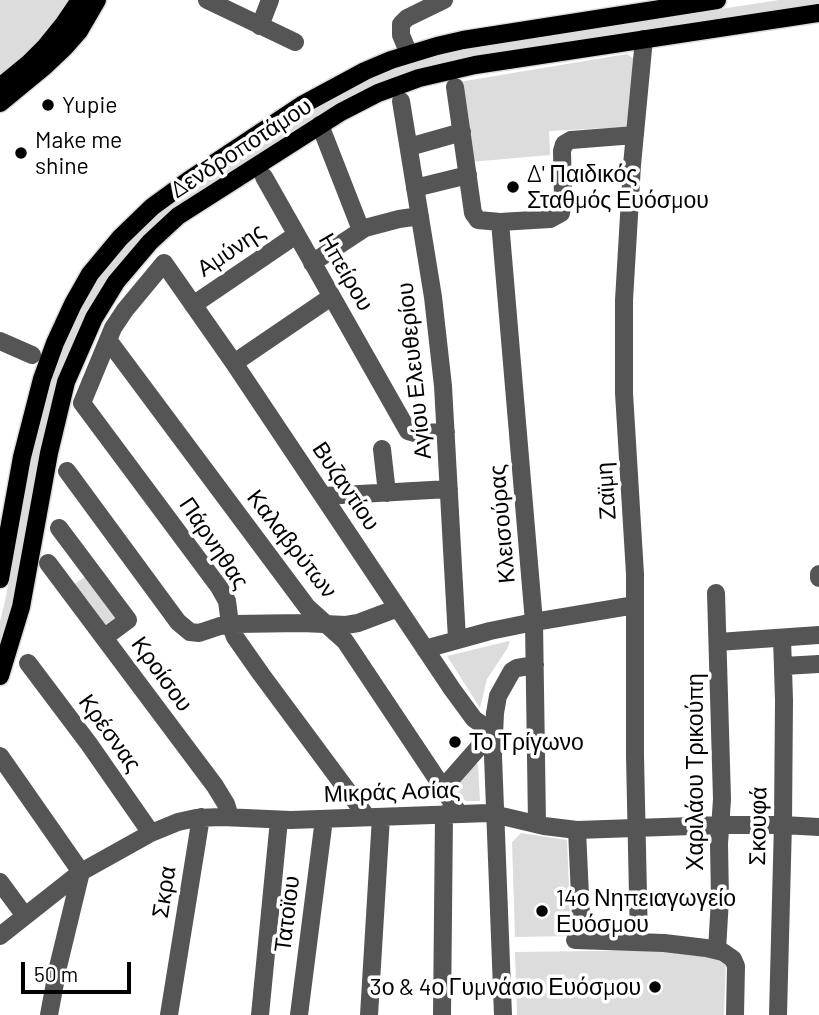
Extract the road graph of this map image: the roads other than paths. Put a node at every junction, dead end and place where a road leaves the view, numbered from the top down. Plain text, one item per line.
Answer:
1 (80, 0) edge
2 (97, 0) edge
3 (207, 0) edge
4 (270, 0) edge
5 (444, 0) edge
6 (717, 0) edge
7 (675, 3) edge
8 (819, 13) edge
9 (260, 26) junction
10 (644, 39) junction
11 (295, 42) dead end
12 (409, 54) junction
13 (0, 87) edge
14 (455, 87) dead end
15 (401, 101) dead end
16 (0, 103) edge
17 (320, 125) junction
18 (462, 132) junction
19 (635, 135) junction
20 (409, 147) junction
21 (468, 175) junction
22 (264, 177) dead end
23 (415, 188) junction
24 (419, 216) junction
25 (500, 222) junction
26 (361, 230) junction
27 (296, 235) junction
28 (312, 263) junction
29 (331, 297) junction
30 (192, 305) junction
31 (107, 340) junction
32 (0, 341) edge
33 (32, 355) dead end
34 (234, 363) junction
35 (446, 432) junction
36 (382, 449) dead end
37 (67, 471) dead end
38 (449, 489) junction
39 (387, 493) junction
40 (324, 496) junction
41 (59, 528) dead end
42 (48, 563) dead end
43 (92, 572) junction
44 (0, 579) edge
45 (67, 589) junction
46 (716, 593) dead end
47 (635, 605) junction
48 (398, 608) junction
49 (534, 622) junction
50 (230, 624) junction
51 (327, 624) junction
52 (819, 635) edge
53 (105, 637) junction
54 (782, 638) junction
55 (457, 639) junction
56 (718, 642) junction
57 (425, 649) junction
58 (28, 663) dead end
59 (819, 664) edge
60 (535, 665) junction
61 (784, 666) junction
62 (0, 676) edge
63 (494, 730) junction
64 (0, 756) edge
65 (443, 788) junction
66 (495, 813) junction
67 (451, 814) junction
68 (201, 817) junction
69 (230, 817) junction
70 (374, 817) junction
71 (324, 819) junction
72 (279, 820) junction
73 (537, 824) junction
74 (721, 825) junction
75 (783, 825) junction
76 (819, 827) edge
77 (636, 828) junction
78 (577, 830) junction
79 (151, 833) junction
80 (82, 872) junction
81 (0, 882) edge
82 (25, 916) junction
83 (0, 936) edge
84 (639, 942) junction
85 (725, 955) junction
86 (49, 1015) edge
87 (169, 1015) edge
88 (260, 1015) edge
89 (299, 1015) edge
90 (369, 1015) edge
91 (442, 1015) edge
92 (503, 1015) edge
93 (735, 1015) edge
94 (778, 1015) edge

1 - 13 main road
2 - 16 main road
3 - 9 street
4 - 9 street
5 - 12 street
6 - 7 main road, Δενδροποτάμου
7 - 12 main road, Δενδροποτάμου
8 - 10 main road, Δενδροποτάμου
9 - 11 street
10 - 17 main road, Δενδροποτάμου
10 - 19 street, Ζαϊμη
12 - 44 main road, Δενδροποτάμου
14 - 18 street
15 - 20 street, Αγίου Ελευθερίου
17 - 26 street
17 - 62 main road, Δενδροποτάμου
18 - 20 street
18 - 21 street
19 - 25 street
19 - 47 street, Ζαϊμη
20 - 23 street, Αγίου Ελευθερίου
21 - 23 street
21 - 25 street
22 - 27 street, Ηπείρου
23 - 24 street, Αγίου Ελευθερίου
24 - 26 street
24 - 35 street, Αγίου Ελευθερίου
25 - 49 street, Κλεισούρας
26 - 28 street
27 - 28 street, Ηπείρου
27 - 30 street, Αμύνης
28 - 29 street, Ηπείρου
29 - 34 street
29 - 35 street, Ηπείρου
30 - 31 street, Βυζαντίου
30 - 34 street, Βυζαντίου
31 - 50 street, Πάρνηθας
31 - 51 street, Καλαβρύτων
32 - 33 street
34 - 40 street, Βυζαντίου
35 - 38 street, Αγίου Ελευθερίου
36 - 39 street
37 - 50 street
38 - 39 street
38 - 55 street, Αγίου Ελευθερίου
39 - 40 street
40 - 48 street, Βυζαντίου
41 - 43 street
42 - 45 street, Κροίσου
43 - 45 street
43 - 53 street
45 - 53 street, Κροίσου
46 - 56 street, Χαριλάου Τρικούπη
47 - 49 street
47 - 77 street, Ζαϊμη
48 - 51 street
48 - 57 street, Βυζαντίου
49 - 55 street
49 - 60 street, Κλεισούρας
50 - 51 street
50 - 70 street, Πάρνηθας
51 - 65 street, Καλαβρύτων
52 - 54 street
53 - 69 street, Κροίσου
54 - 56 street
54 - 61 street, Σκουφά
55 - 57 street
56 - 74 street, Χαριλάου Τρικούπη
57 - 63 street, Βυζαντίου
58 - 79 street, Κρέσνας
59 - 61 street
60 - 63 street
60 - 73 street, Κλεισούρας
61 - 75 street, Σκουφά
63 - 65 street
63 - 66 street
64 - 80 street
65 - 67 street, Καλαβρύτων
66 - 67 street, Μικράς Ασίας
66 - 73 street, Μικράς Ασίας
66 - 92 street
67 - 70 street, Μικράς Ασίας
67 - 91 street
68 - 69 street, Μικράς Ασίας
68 - 79 street, Μικράς Ασίας
68 - 87 street, Σκρα
69 - 72 street, Μικράς Ασίας
70 - 71 street, Μικράς Ασίας
70 - 90 street
71 - 72 street, Μικράς Ασίας
71 - 89 street, Τατοϊου
72 - 88 street
73 - 78 street, Μικράς Ασίας
74 - 75 street, Μικράς Ασίας
74 - 77 street, Μικράς Ασίας
74 - 85 street, Χαριλάου Τρικούπη
75 - 76 street, Μικράς Ασίας
75 - 94 street, Σκουφά
77 - 78 street, Μικράς Ασίας
77 - 84 street, Ζαϊμη
78 - 84 street
79 - 80 street, Μικράς Ασίας
80 - 82 street, Μικράς Ασίας
80 - 86 street
81 - 82 street
82 - 83 street, Μικράς Ασίας
84 - 85 street
85 - 93 street, Χαριλάου Τρικούπη

